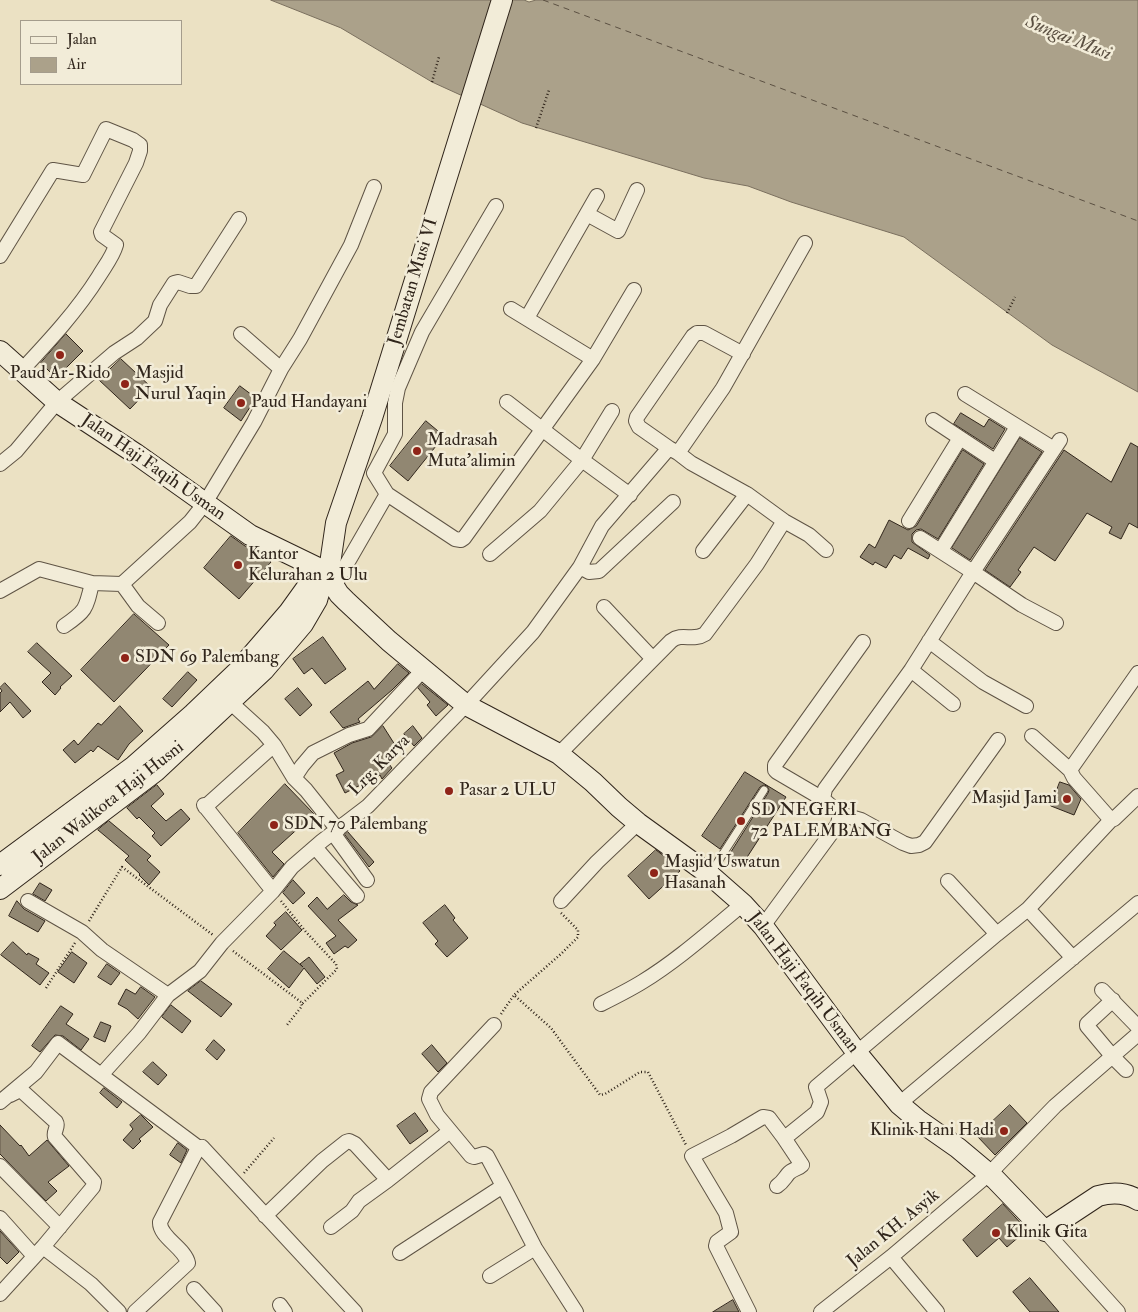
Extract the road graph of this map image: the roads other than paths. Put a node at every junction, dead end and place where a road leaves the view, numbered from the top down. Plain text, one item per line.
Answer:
1 (502, 0) edge
2 (374, 187) dead end
3 (637, 190) dead end
4 (597, 196) dead end
5 (496, 206) dead end
6 (586, 214) junction
7 (239, 219) dead end
8 (805, 243) dead end
9 (0, 256) edge
10 (634, 290) dead end
11 (512, 309) dead end
12 (526, 318) junction
13 (240, 334) dead end
14 (0, 351) edge
15 (743, 354) junction
16 (593, 359) junction
17 (281, 369) junction
18 (21, 371) junction
19 (965, 394) dead end
20 (57, 402) junction
21 (507, 402) dead end
22 (612, 411) dead end
23 (933, 420) dead end
24 (1017, 427) junction
25 (543, 431) junction
26 (960, 438) junction
27 (673, 451) junction
28 (582, 460) junction
29 (995, 462) junction
30 (0, 464) edge
31 (387, 494) junction
32 (630, 494) junction
33 (748, 494) junction
34 (672, 502) dead end
35 (205, 504) junction
36 (784, 521) junction
37 (909, 521) dead end
38 (920, 538) dead end
39 (826, 550) dead end
40 (941, 550) junction
41 (703, 551) dead end
42 (490, 554) dead end
43 (580, 567) junction
44 (973, 572) junction
45 (325, 573) junction
46 (92, 583) junction
47 (122, 584) junction
48 (0, 590) edge
49 (604, 607) dead end
50 (158, 623) dead end
51 (1056, 623) dead end
52 (64, 626) dead end
53 (929, 641) junction
54 (863, 642) dead end
55 (653, 659) junction
56 (424, 670) junction
57 (911, 670) junction
58 (1138, 673) edge
59 (230, 702) junction
60 (953, 704) dead end
61 (466, 705) junction
62 (1026, 706) dead end
63 (1032, 736) dead end
64 (998, 740) dead end
65 (274, 745) junction
66 (559, 754) junction
67 (1070, 770) junction
68 (294, 778) junction
69 (764, 790) dead end
70 (1138, 796) edge
71 (823, 799) junction
72 (840, 814) junction
73 (1111, 820) junction
74 (638, 823) junction
75 (335, 831) junction
76 (315, 847) junction
77 (0, 865) edge
78 (710, 874) junction
79 (367, 880) dead end
80 (948, 881) dead end
81 (0, 888) edge
82 (273, 891) junction
83 (357, 896) dead end
84 (28, 901) dead end
85 (561, 901) road end
86 (1138, 903) edge
87 (743, 904) junction
88 (1028, 909) junction
89 (763, 926) junction
90 (997, 934) junction
91 (1073, 958) junction
92 (168, 995) junction
93 (601, 1004) dead end
94 (494, 1025) road end
95 (1138, 1027) edge
96 (1138, 1034) edge
97 (857, 1053) junction
98 (1113, 1057) junction
99 (1126, 1070) dead end
100 (102, 1074) junction
101 (3, 1099) edge
102 (900, 1105) junction
103 (450, 1130) junction
104 (784, 1138) junction
105 (199, 1148) junction
106 (0, 1166) edge
107 (989, 1174) junction
108 (388, 1180) junction
109 (503, 1186) junction
110 (777, 1186) dead end
111 (1138, 1200) edge
112 (265, 1216) junction
113 (0, 1218) edge
114 (60, 1227) junction
115 (331, 1228) dead end
116 (1046, 1231) junction
117 (535, 1248) junction
118 (38, 1251) junction
119 (400, 1253) dead end
120 (891, 1257) junction
121 (490, 1276) dead end
122 (194, 1289) dead end
123 (0, 1294) edge
124 (120, 1312) edge
125 (135, 1312) edge
126 (215, 1312) edge
127 (355, 1312) edge
128 (576, 1312) edge
129 (749, 1312) edge
130 (821, 1312) edge
131 (937, 1312) edge
132 (1118, 1312) edge

1 - 45 street, Jembatan Musi VI
2 - 17 street
3 - 6 street
4 - 6 street
5 - 31 street
6 - 12 street
7 - 20 street
8 - 15 street, Lrg. Karya
9 - 18 street
10 - 16 street
11 - 12 street
12 - 16 street
13 - 17 street
14 - 18 street, Jalan Haji Faqih Usman
15 - 27 street, Lrg. Karya
15 - 27 street
16 - 25 street
17 - 35 street
18 - 20 street, Jalan Haji Faqih Usman
19 - 24 street
20 - 30 street
20 - 35 street, Jalan Haji Faqih Usman
21 - 25 street
22 - 28 street
23 - 26 street
24 - 29 street
24 - 44 street
25 - 28 street
25 - 31 street
26 - 29 street
26 - 37 street
27 - 32 street, Lrg. Karya
27 - 33 street
28 - 32 street
28 - 42 street
29 - 40 street
31 - 45 street
32 - 43 street, Lrg. Karya
33 - 36 street
33 - 41 street
34 - 43 street
35 - 45 street, Jalan Haji Faqih Usman
35 - 47 street
36 - 39 street
36 - 55 street
38 - 40 street
40 - 44 street
43 - 61 street, Lrg. Karya
44 - 51 street
44 - 53 street
45 - 56 street, Jalan Haji Faqih Usman
45 - 59 street, Jalan Walikota Haji Husni
45 - 77 street, Jalan Walikota Haji Husni
46 - 47 street
46 - 48 street
46 - 52 street
47 - 50 street
49 - 55 street
53 - 57 street
53 - 62 street
54 - 71 street
55 - 66 street
56 - 61 street, Jalan Haji Faqih Usman
56 - 68 street
57 - 60 street
57 - 71 street
58 - 67 street
59 - 65 street
59 - 81 street, Jalan Walikota Haji Husni
61 - 66 street, Jalan Haji Faqih Usman
61 - 75 street, Lrg. Karya
63 - 67 street
64 - 72 street
65 - 68 street
65 - 82 street
66 - 74 street, Jalan Haji Faqih Usman
67 - 73 street
68 - 75 street
69 - 78 lane
70 - 73 street
71 - 72 street
72 - 89 street
73 - 88 street
74 - 78 street, Jalan Haji Faqih Usman
74 - 85 street
75 - 76 street, Lrg. Karya
75 - 79 street
76 - 82 street, Lrg. Karya
76 - 83 street
78 - 87 street, Jalan Haji Faqih Usman
80 - 90 street
82 - 92 street, Lrg. Karya
84 - 92 street
86 - 91 street
87 - 89 street, Jalan Haji Faqih Usman
87 - 93 street
88 - 90 street
88 - 91 street
89 - 97 street, Jalan Haji Faqih Usman
90 - 97 street
91 - 102 street
92 - 100 street, Lrg. Karya
94 - 103 street
95 - 98 street
96 - 98 street, Jalan KH. Asyik
97 - 102 street, Jalan Haji Faqih Usman
97 - 104 street
98 - 99 street
98 - 107 street, Jalan KH. Asyik
100 - 101 street
100 - 105 street
101 - 114 street
102 - 107 street, Jalan Haji Faqih Usman
103 - 108 street
103 - 109 street
104 - 110 street
104 - 129 street
105 - 112 street
105 - 125 street
106 - 114 street
107 - 116 street, Jalan Haji Faqih Usman
107 - 120 street, Jalan KH. Asyik
108 - 112 street
108 - 115 street
109 - 117 street
109 - 119 street
111 - 116 street
112 - 127 street
113 - 118 street
114 - 118 street
116 - 132 street
117 - 121 street
117 - 128 street
118 - 123 street
118 - 124 street
120 - 130 street, Jalan KH. Asyik
120 - 131 street
122 - 126 street

